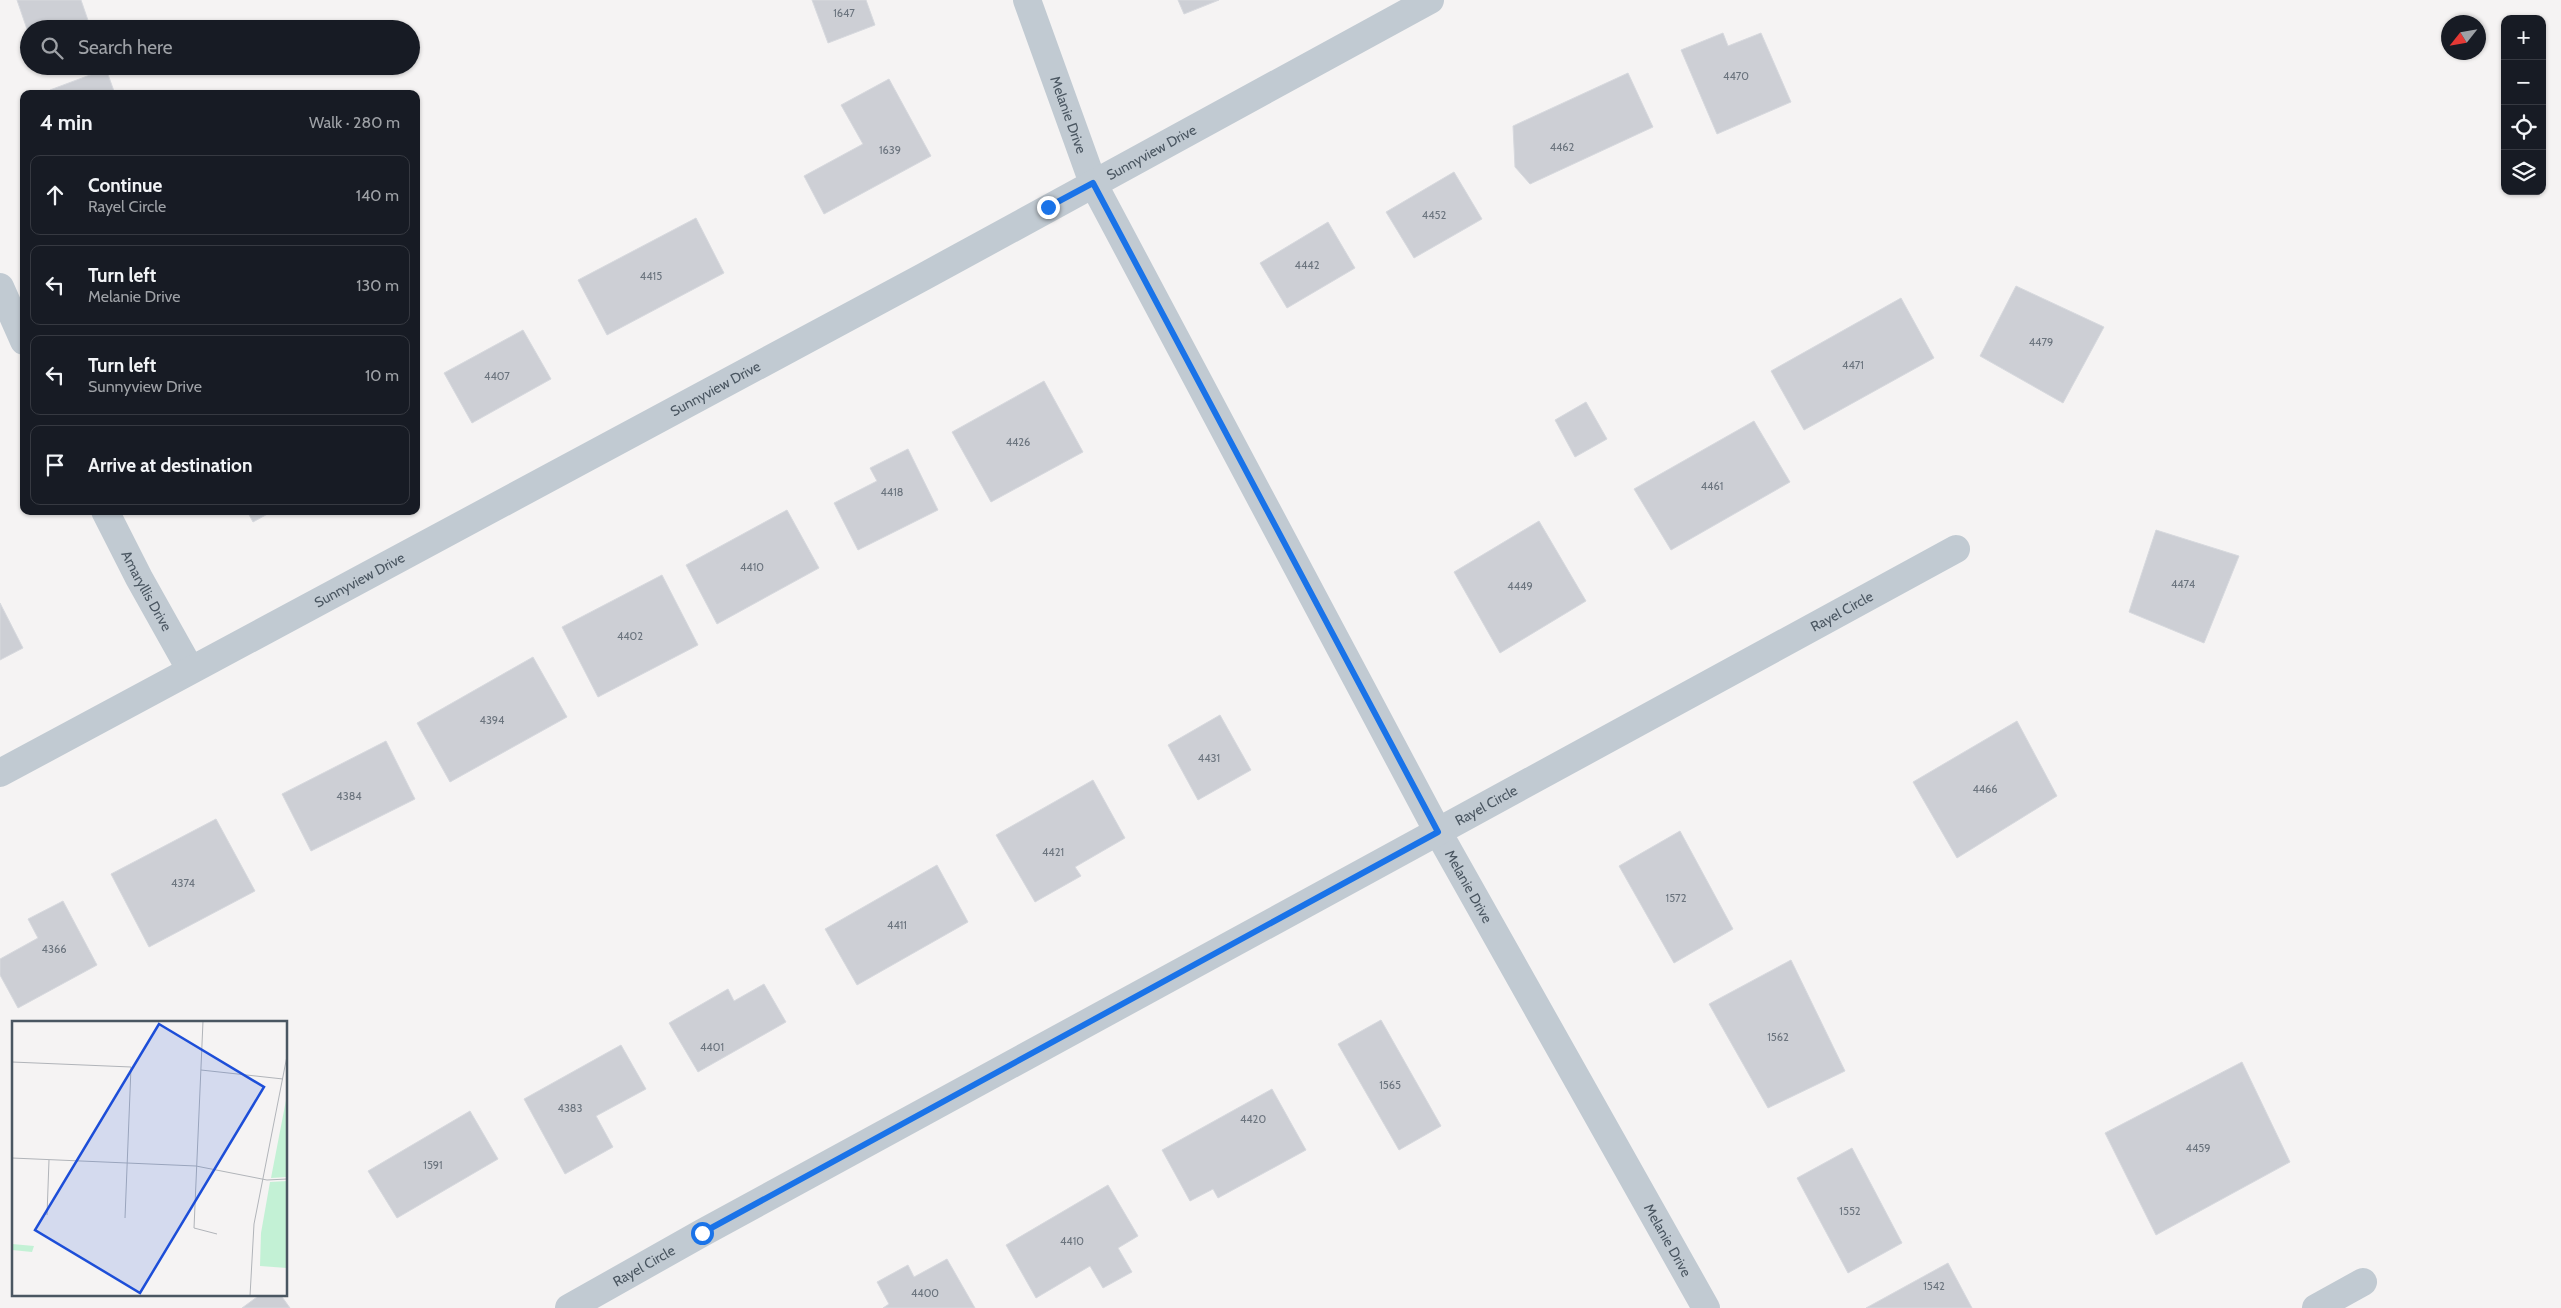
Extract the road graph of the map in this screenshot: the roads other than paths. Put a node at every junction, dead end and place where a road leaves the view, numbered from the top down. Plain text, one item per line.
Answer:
1 (1027, 0) edge
2 (1430, 0) edge
3 (1093, 183) junction
4 (0, 287) edge
5 (20, 331) edge
6 (108, 515) edge
7 (1956, 549) dead end
8 (190, 670) junction
9 (0, 773) edge
10 (1438, 832) junction
11 (2363, 1282) dead end
12 (569, 1308) edge
13 (1706, 1308) edge
14 (2316, 1308) edge

1 - 3 street, Melanie Drive
2 - 3 street, Sunnyview Drive
3 - 8 street, Sunnyview Drive
3 - 10 street, Melanie Drive
4 - 5 street
6 - 8 street, Amaryllis Drive
7 - 10 street, Rayel Circle
8 - 9 street, Sunnyview Drive
10 - 12 street, Rayel Circle
10 - 13 street, Melanie Drive
11 - 14 street

